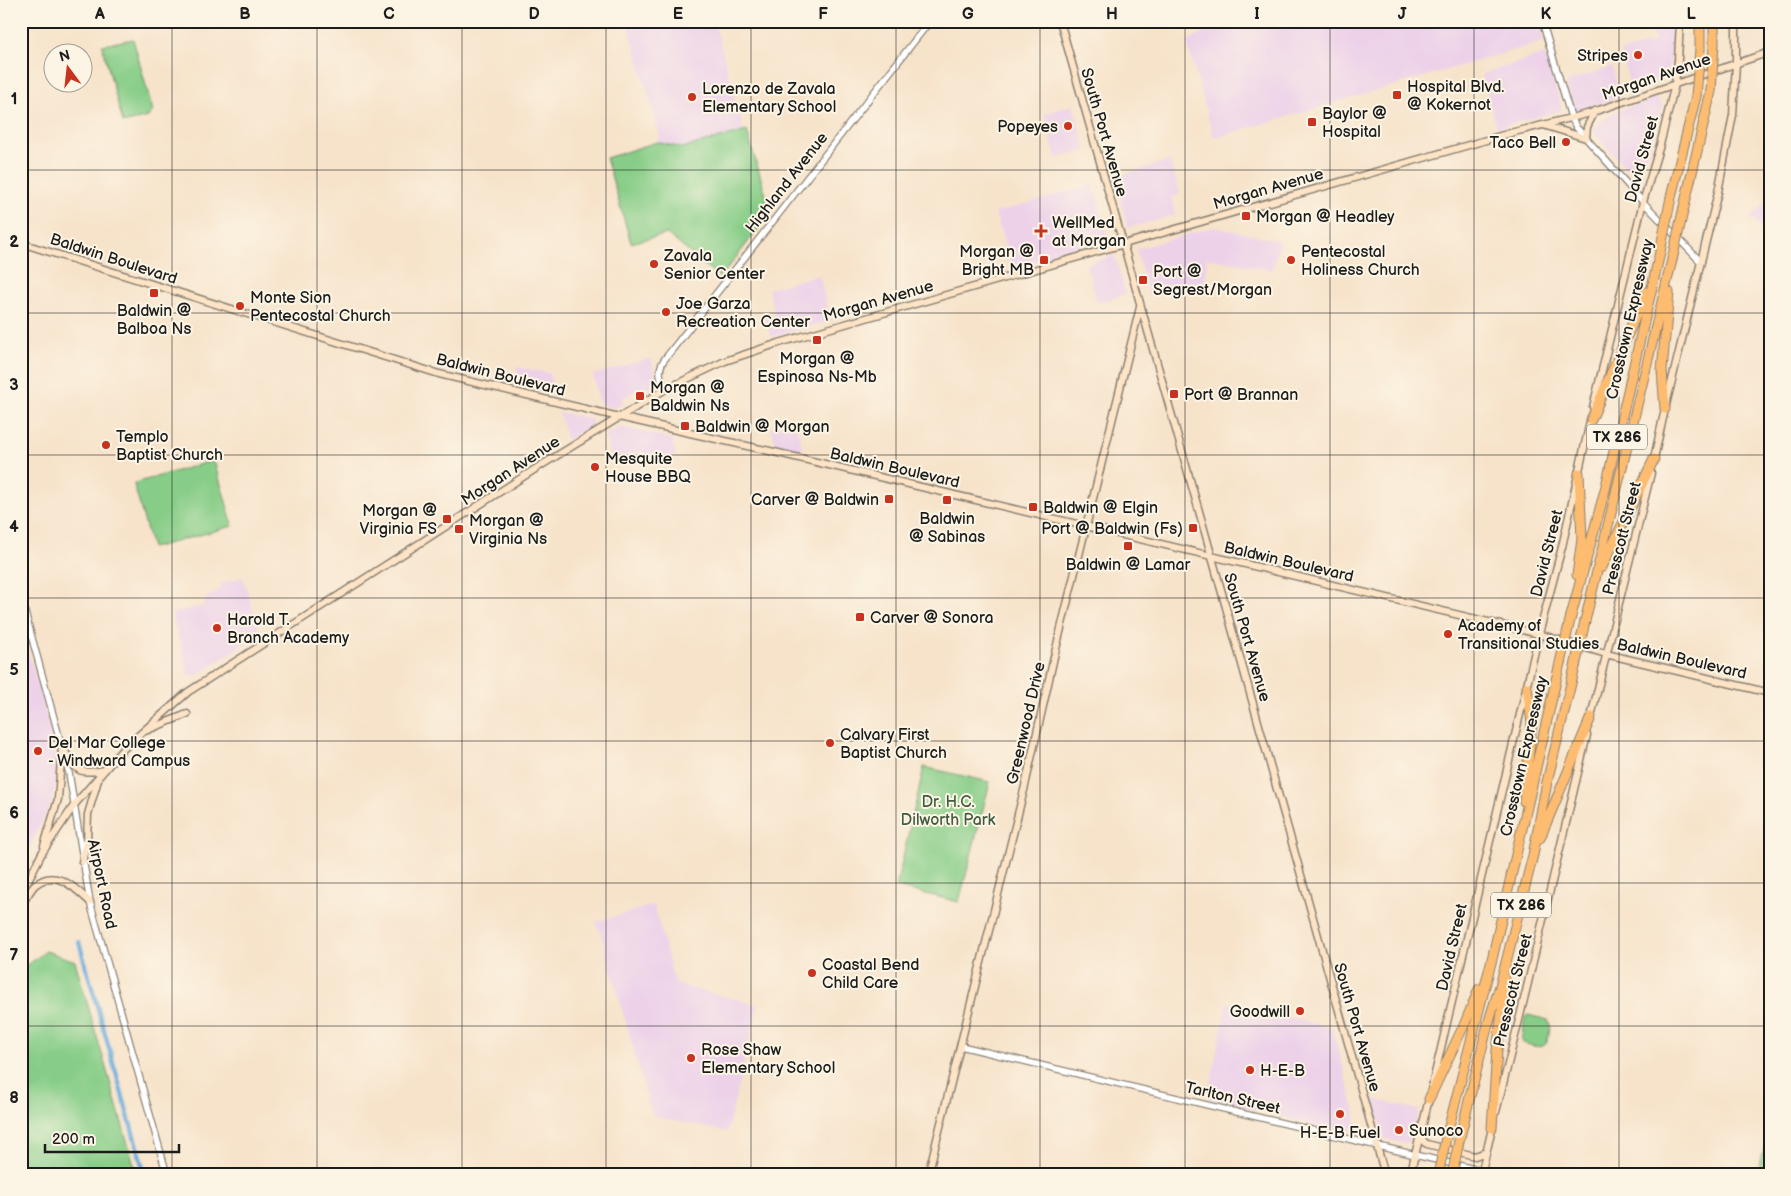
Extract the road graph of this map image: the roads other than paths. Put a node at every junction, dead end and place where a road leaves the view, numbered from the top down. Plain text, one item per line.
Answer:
1 (930, 21) edge
2 (1060, 21) edge
3 (1542, 21) edge
4 (1680, 21) edge
5 (1700, 21) edge
6 (1714, 21) edge
7 (1736, 21) edge
8 (1770, 52) edge
9 (1736, 63) junction
10 (1675, 84) junction
11 (1595, 111) junction
12 (1571, 118) junction
13 (1542, 125) junction
14 (1586, 138) junction
15 (1643, 202) junction
16 (21, 243) edge
17 (1122, 244) junction
18 (1672, 260) junction
19 (1701, 262) junction
20 (1655, 271) junction
21 (1140, 305) junction
22 (664, 390) junction
23 (1664, 408) junction
24 (619, 418) junction
25 (1591, 420) junction
26 (1654, 459) junction
27 (1579, 473) junction
28 (1086, 527) junction
29 (1211, 557) junction
30 (1594, 584) junction
31 (21, 598) edge
32 (1572, 613) junction
33 (1539, 634) junction
34 (1606, 654) junction
35 (1527, 687) junction
36 (1770, 693) edge
37 (188, 714) dead end
38 (1591, 717) junction
39 (142, 732) junction
40 (62, 746) junction
41 (105, 770) junction
42 (99, 777) junction
43 (75, 804) junction
44 (1520, 840) junction
45 (42, 853) junction
46 (1533, 855) junction
47 (82, 862) junction
48 (21, 894) edge
49 (90, 902) junction
50 (21, 905) edge
51 (1512, 940) junction
52 (1491, 959) junction
53 (960, 1046) junction
54 (1429, 1099) junction
55 (1492, 1128) junction
56 (1420, 1133) junction
57 (1377, 1146) junction
58 (1486, 1152) junction
59 (1414, 1155) junction
60 (1482, 1173) edge
61 (167, 1175) edge
62 (928, 1175) edge
63 (1385, 1175) edge
64 (1410, 1175) edge
65 (1438, 1175) edge
66 (1452, 1175) edge
67 (1498, 1175) edge

1 - 22 street, Highland Avenue
2 - 17 main road, South Port Avenue
3 - 12 street
4 - 10 main road, David Street
5 - 20 highway, Crosstown Expressway / TX 286, bridge
6 - 18 highway, Crosstown Expressway / TX 286, bridge
7 - 9 main road, Presscott Street
8 - 9 main road, Morgan Avenue
9 - 10 main road, Morgan Avenue
9 - 19 main road, Presscott Street
10 - 11 main road, Morgan Avenue
10 - 15 main road, David Street
11 - 12 main road, Morgan Avenue
11 - 14 main road
12 - 13 main road, Morgan Avenue
12 - 14 street
13 - 14 main road
13 - 17 main road, Morgan Avenue
14 - 15 street
15 - 19 street
15 - 25 main road, David Street
16 - 24 main road, Baldwin Boulevard
17 - 21 main road, South Port Avenue
17 - 22 main road, Morgan Avenue
18 - 23 highway
18 - 30 highway, Crosstown Expressway / TX 286
19 - 23 main road, Presscott Street
20 - 25 highway
20 - 32 highway, Crosstown Expressway / TX 286
21 - 28 main road, Greenwood Drive
21 - 29 main road, South Port Avenue
22 - 24 main road, Morgan Avenue
23 - 26 main road, Presscott Street
24 - 28 main road, Baldwin Boulevard
24 - 39 main road, Morgan Avenue
25 - 27 main road, David Street
26 - 30 highway
26 - 34 main road, Presscott Street
27 - 32 highway
27 - 33 main road, David Street
28 - 29 main road, Baldwin Boulevard
28 - 53 main road, Greenwood Drive
29 - 33 main road, Baldwin Boulevard
29 - 57 main road, South Port Avenue
30 - 46 highway, Crosstown Expressway / TX 286, bridge
31 - 40 street, Airport Road
32 - 44 highway, Crosstown Expressway / TX 286, bridge
33 - 34 main road, Baldwin Boulevard
33 - 35 main road, David Street
34 - 36 main road, Baldwin Boulevard
34 - 38 main road, Presscott Street
35 - 44 highway
35 - 54 main road, David Street
37 - 39 main road
38 - 46 highway
38 - 55 main road, Presscott Street
39 - 41 main road, Morgan Avenue
40 - 41 main road
40 - 43 street, Airport Road
40 - 45 main road
41 - 42 main road, Morgan Avenue
42 - 43 main road, Morgan Avenue
42 - 47 main road
43 - 45 main road, Morgan Avenue
43 - 47 street, Airport Road
44 - 52 highway, Crosstown Expressway / TX 286
45 - 48 main road
46 - 51 highway, Crosstown Expressway / TX 286
47 - 49 street, Airport Road
49 - 50 main road
49 - 61 street, Airport Road
51 - 55 highway
51 - 66 highway, Crosstown Expressway / TX 286, bridge
52 - 54 highway
52 - 65 highway, Crosstown Expressway / TX 286, bridge
53 - 57 street, Tarlton Street
53 - 62 main road, Greenwood Drive
54 - 56 main road, David Street
55 - 58 main road, Presscott Street
56 - 58 main road
56 - 59 main road, David Street
57 - 59 street, Tarlton Street
57 - 63 main road, South Port Avenue
58 - 60 main road, Presscott Street
59 - 60 street, Tarlton Street
59 - 64 main road, David Street
60 - 67 street, Tarlton Street

